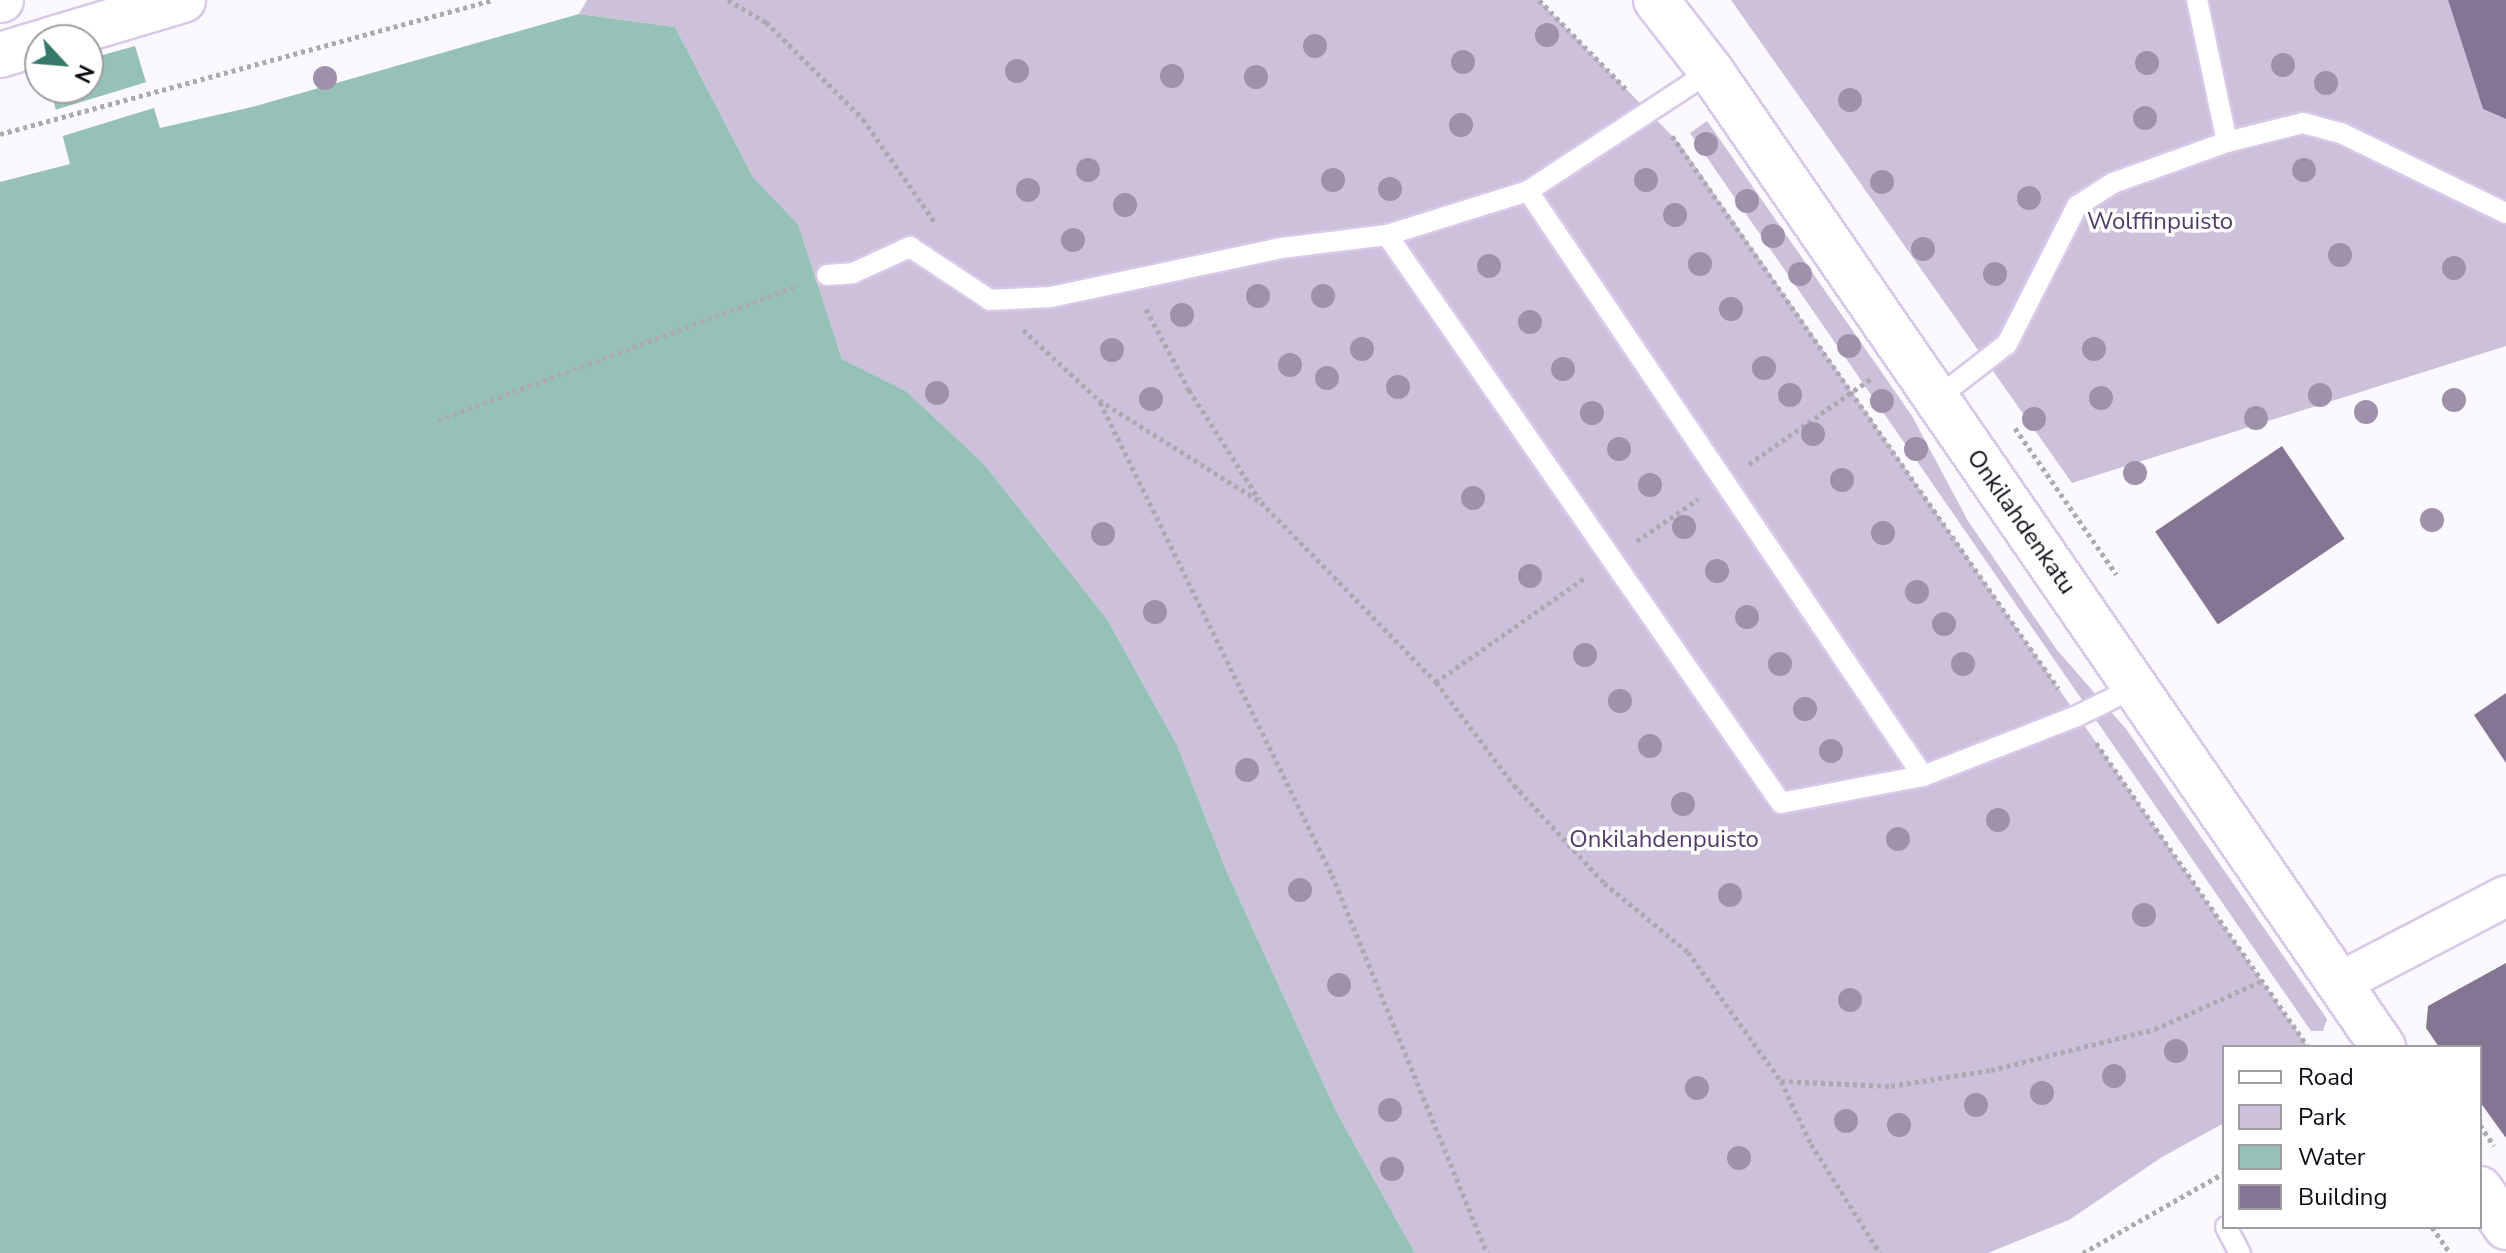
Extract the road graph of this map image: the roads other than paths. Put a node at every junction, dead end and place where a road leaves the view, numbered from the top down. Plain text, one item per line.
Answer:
1 (1656, 0) edge
2 (2197, 0) edge
3 (170, 4) edge
4 (103, 24) edge
5 (1711, 71) junction
6 (2227, 142) junction
7 (1528, 191) junction
8 (2506, 213) edge
9 (1387, 235) junction
10 (827, 275) road end
11 (1936, 399) junction
12 (2136, 687) junction
13 (1923, 776) junction
14 (2506, 896) edge
15 (2339, 983) junction
16 (2382, 1045) edge
17 (2482, 1192) edge
18 (2506, 1227) edge
19 (2227, 1229) edge
20 (2240, 1253) edge

1 - 5 main road, Onkilahdenkatu
2 - 6 lane
3 - 4 main road
5 - 7 lane
5 - 11 main road, Onkilahdenkatu
6 - 8 lane
6 - 11 lane
7 - 9 lane
7 - 13 lane
9 - 10 lane
9 - 13 lane
11 - 12 main road, Onkilahdenkatu
12 - 13 lane
12 - 15 main road, Onkilahdenkatu
14 - 15 street
15 - 16 main road, Onkilahdenkatu
17 - 18 main road
19 - 20 lane

